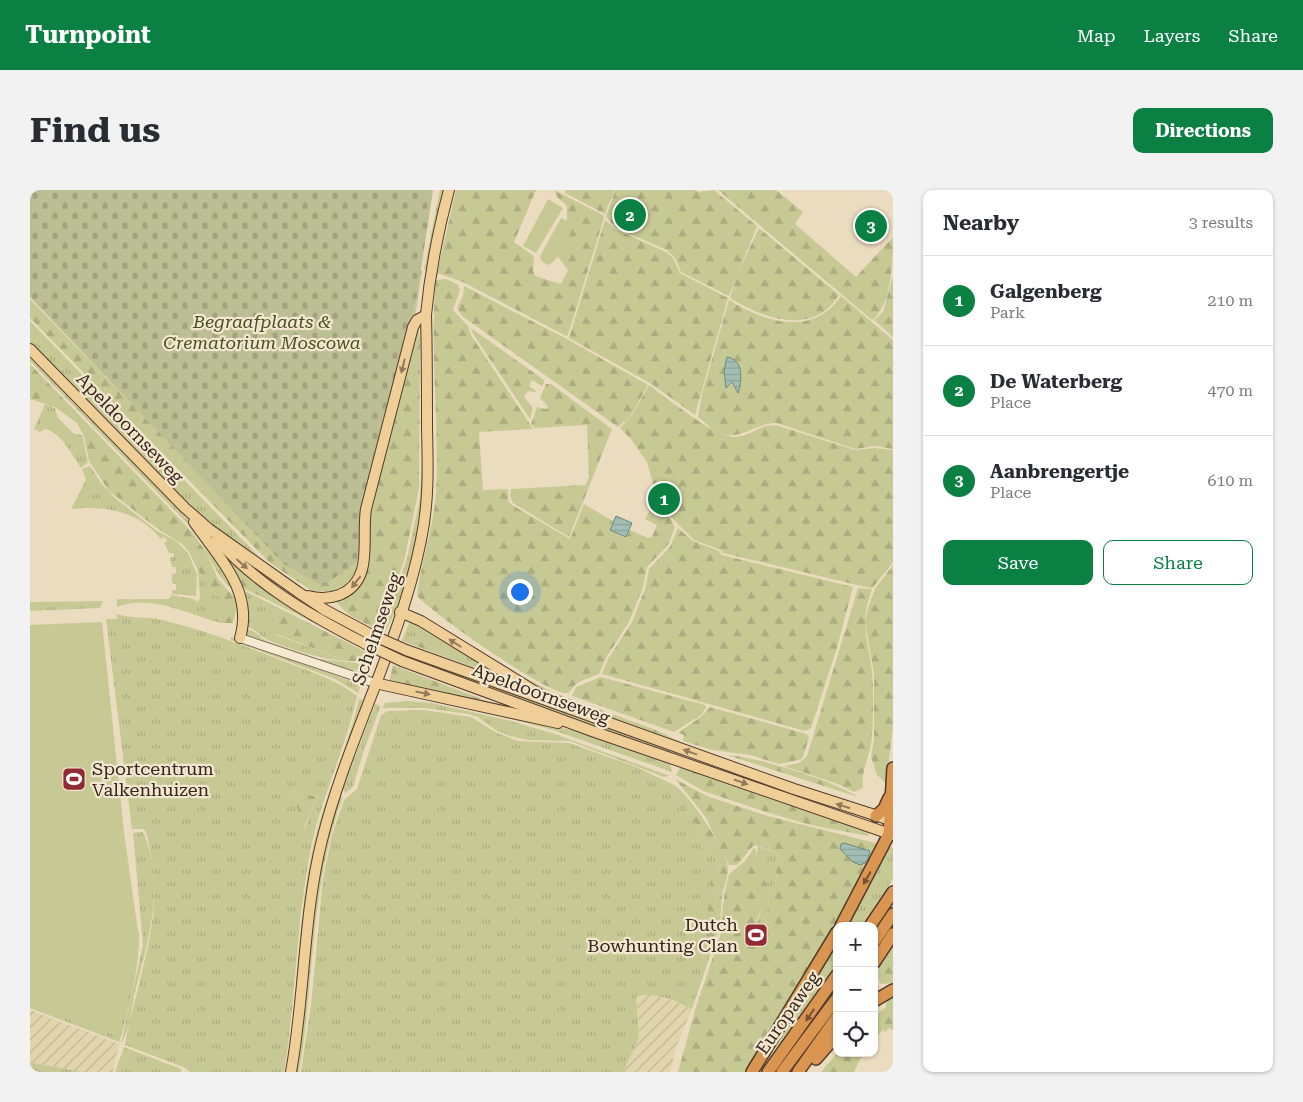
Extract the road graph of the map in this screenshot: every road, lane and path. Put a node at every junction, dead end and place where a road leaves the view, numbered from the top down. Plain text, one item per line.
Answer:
1 (449, 190) edge
2 (426, 315) junction
3 (30, 349) edge
4 (185, 508) junction
5 (209, 529) junction
6 (298, 592) junction
7 (400, 612) junction
8 (240, 638) joint
9 (376, 683) junction
10 (551, 702) junction
11 (592, 731) junction
12 (893, 768) edge
13 (891, 794) junction
14 (876, 816) junction
15 (891, 820) edge
16 (891, 835) edge
17 (893, 892) edge
18 (893, 914) edge
19 (843, 922) edge
20 (873, 922) edge
21 (893, 934) edge
22 (878, 936) edge
23 (833, 939) edge
24 (878, 957) edge
25 (833, 981) edge
26 (893, 990) edge
27 (878, 999) edge
28 (833, 1003) edge
29 (833, 1023) edge
30 (833, 1040) edge
31 (292, 1072) edge
32 (752, 1072) edge
33 (768, 1072) edge
34 (782, 1072) edge
35 (798, 1072) edge
36 (805, 1072) edge

1 - 2 main road, Schelmseweg
2 -> 6 main road
2 - 7 main road, Schelmseweg
3 - 4 main road, Apeldoornseweg
4 - 5 main road, Apeldoornseweg
4 - 8 main road
5 - 6 main road, Apeldoornseweg
5 -> 11 main road, Apeldoornseweg, bridge
6 - 10 main road, Apeldoornseweg, bridge
7 - 9 main road, Schelmseweg
10 -> 7 main road
8 - 9 street
9 -> 11 main road
9 - 31 main road, Schelmseweg
14 -> 10 main road, Apeldoornseweg
11 -> 16 main road, Apeldoornseweg
12 - 13 highway
13 - 14 highway
13 - 15 highway
14 - 15 main road, Apeldoornseweg
15 - 16 highway
16 -> 19 highway
17 - 20 highway
18 - 22 highway
21 - 24 highway
23 - 32 highway
25 -> 33 highway, Europaweg
26 - 27 highway
28 - 34 highway, Europaweg
29 - 35 highway
30 - 36 highway

